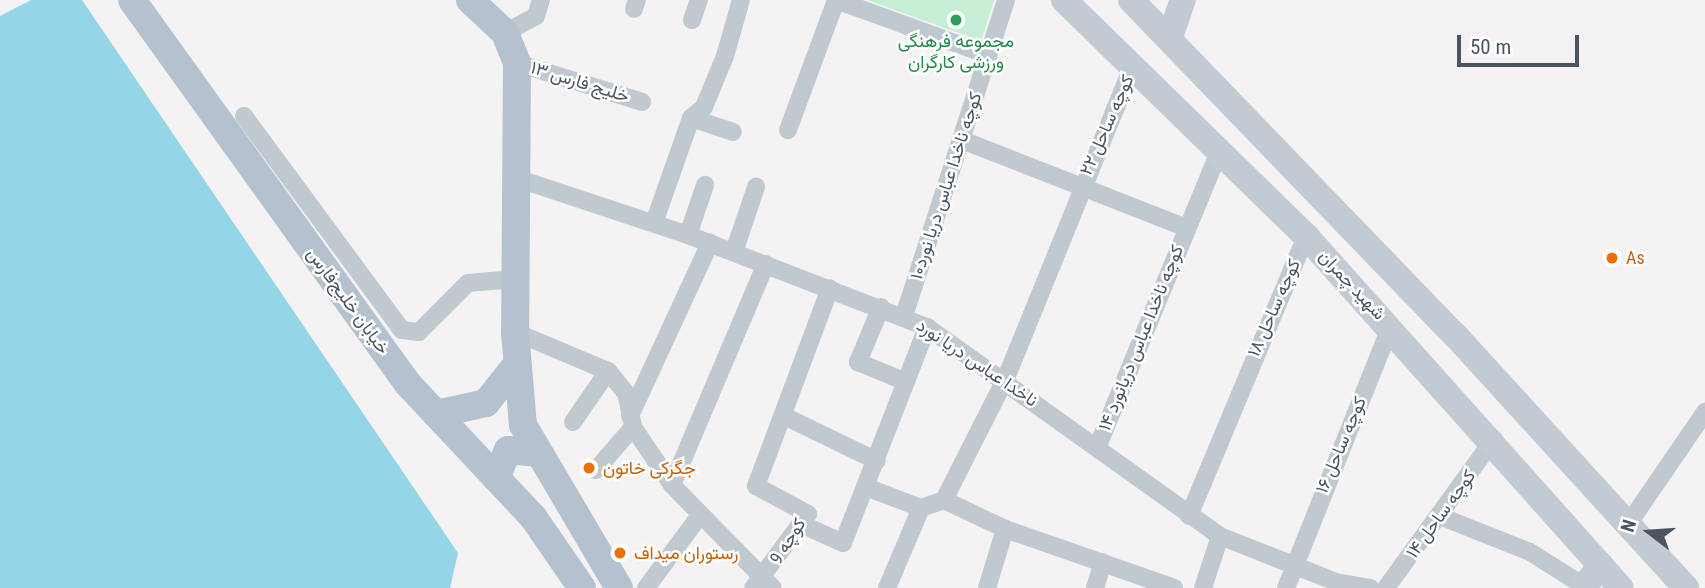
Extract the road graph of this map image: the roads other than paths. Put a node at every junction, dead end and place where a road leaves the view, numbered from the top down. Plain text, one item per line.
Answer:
1 (132, 0) edge
2 (470, 0) edge
3 (541, 0) edge
4 (699, 0) edge
5 (741, 0) edge
6 (836, 0) edge
7 (1006, 0) edge
8 (1064, 0) edge
9 (1183, 0) edge
10 (1136, 2) edge
11 (692, 20) dead end
12 (505, 33) junction
13 (1170, 37) junction
14 (988, 55) junction
15 (517, 63) junction
16 (1133, 66) junction
17 (642, 102) dead end
18 (244, 116) dead end
19 (691, 118) junction
20 (788, 130) dead end
21 (733, 132) dead end
22 (962, 141) junction
23 (1220, 149) junction
24 (516, 178) junction
25 (705, 185) dead end
26 (1080, 185) junction
27 (756, 187) dead end
28 (654, 223) junction
29 (1186, 228) junction
30 (688, 235) junction
31 (1306, 236) junction
32 (710, 243) junction
33 (734, 251) junction
34 (766, 264) junction
35 (515, 279) junction
36 (830, 288) junction
37 (881, 307) junction
38 (904, 316) junction
39 (927, 327) junction
40 (1391, 327) junction
41 (514, 332) junction
42 (1455, 335) junction
43 (517, 364) junction
44 (1425, 364) junction
45 (608, 371) junction
46 (1006, 378) junction
47 (906, 382) junction
48 (1705, 412) edge
49 (436, 414) junction
50 (784, 416) junction
51 (573, 422) dead end
52 (632, 422) junction
53 (1494, 439) junction
54 (1097, 448) junction
55 (538, 453) junction
56 (877, 461) junction
57 (596, 470) dead end
58 (496, 478) junction
59 (673, 485) junction
60 (866, 487) junction
61 (944, 500) junction
62 (921, 508) junction
63 (701, 514) junction
64 (1189, 516) junction
65 (1442, 517) junction
66 (1629, 523) junction
67 (801, 524) junction
68 (1005, 529) junction
69 (1220, 536) junction
70 (1103, 562) junction
71 (1291, 564) junction
72 (1601, 565) junction
73 (763, 585) edge
74 (579, 587) edge
75 (1583, 587) edge
76 (619, 588) edge
77 (646, 588) edge
78 (887, 588) edge
79 (987, 588) edge
80 (1095, 588) edge
81 (1174, 588) edge
82 (1203, 588) edge
83 (1286, 588) edge
84 (1370, 588) edge
85 (1386, 588) edge
86 (1620, 588) edge
87 (1686, 588) edge

1 - 49 main road, خیابان خلیج‌فارس
2 - 12 main road
3 - 12 street
4 - 11 street
5 - 19 street
6 - 14 street
6 - 20 street
7 - 14 street, کوچه ناخدا عباس دریا نورد۱۰
8 - 16 street, شهید چمران
9 - 13 street
10 - 13 street
12 - 15 main road
13 - 42 street
14 - 22 street, کوچه ناخدا عباس دریا نورد۱۰
15 - 17 street, خلیج فارس ۱۳
15 - 24 main road
16 - 23 street, شهید چمران
16 - 26 street, کوچه ساحل ۲۲
18 - 35 street
19 - 21 street
19 - 28 street
22 - 26 street
22 - 38 street, کوچه ناخدا عباس دریا نورد۱۰
23 - 29 street, کوچه ناخدا عباس دریانورد ۱۴
23 - 31 street, شهید چمران
24 - 28 street, ناخدا عباس دریا نورد
24 - 35 main road
25 - 30 street
26 - 29 street
26 - 46 street, کوچه ساحل ۲۲
27 - 33 street
28 - 30 street, ناخدا عباس دریا نورد
29 - 54 street, کوچه ناخدا عباس دریانورد ۱۴
30 - 32 street, ناخدا عباس دریا نورد
31 - 40 street, شهید چمران
31 - 64 street, کوچه ساحل ۱۸
32 - 33 street, ناخدا عباس دریا نورد
32 - 52 street
33 - 34 street, ناخدا عباس دریا نورد
34 - 36 street, ناخدا عباس دریا نورد
34 - 59 street
35 - 41 main road
36 - 37 street, ناخدا عباس دریا نورد
36 - 50 street
37 - 38 street, ناخدا عباس دریا نورد
37 - 47 street
38 - 39 street, ناخدا عباس دریا نورد
39 - 46 street, ناخدا عباس دریا نورد
39 - 47 street
40 - 44 street, شهید چمران
40 - 71 street, کوچه ساحل ۱۶
41 - 43 main road
41 - 45 street
42 - 44 street
42 - 66 street
43 - 49 main road
43 - 55 main road
44 - 53 street, شهید چمران
45 - 51 street
45 - 52 street
46 - 54 street, ناخدا عباس دریا نورد
46 - 61 street, کوچه ساحل ۲۲
47 - 56 street
48 - 66 street
49 - 58 main road, خیابان خلیج‌فارس
50 - 56 street
50 - 67 street, کوچه 9
52 - 57 street
52 - 59 street
53 - 65 street, کوچه ساحل ۱۴
53 - 72 street, شهید چمران
54 - 64 street, ناخدا عباس دریا نورد
55 - 58 main road
55 - 76 main road
56 - 60 street
58 - 74 main road, خیابان خلیج‌فارس
59 - 63 street
60 - 62 street
60 - 67 street
61 - 62 street
61 - 68 street
62 - 78 street
63 - 73 street
63 - 77 street
64 - 69 street, ناخدا عباس دریا نورد
65 - 75 street
65 - 85 street, کوچه ساحل ۱۴
66 - 87 street
67 - 73 street, کوچه 9
68 - 70 street
68 - 79 street
69 - 71 street, ناخدا عباس دریا نورد
69 - 82 street
70 - 80 street
70 - 81 street
71 - 83 street, کوچه ساحل ۱۶
71 - 84 street, ناخدا عباس دریا نورد
72 - 75 street
72 - 86 street, شهید چمران

